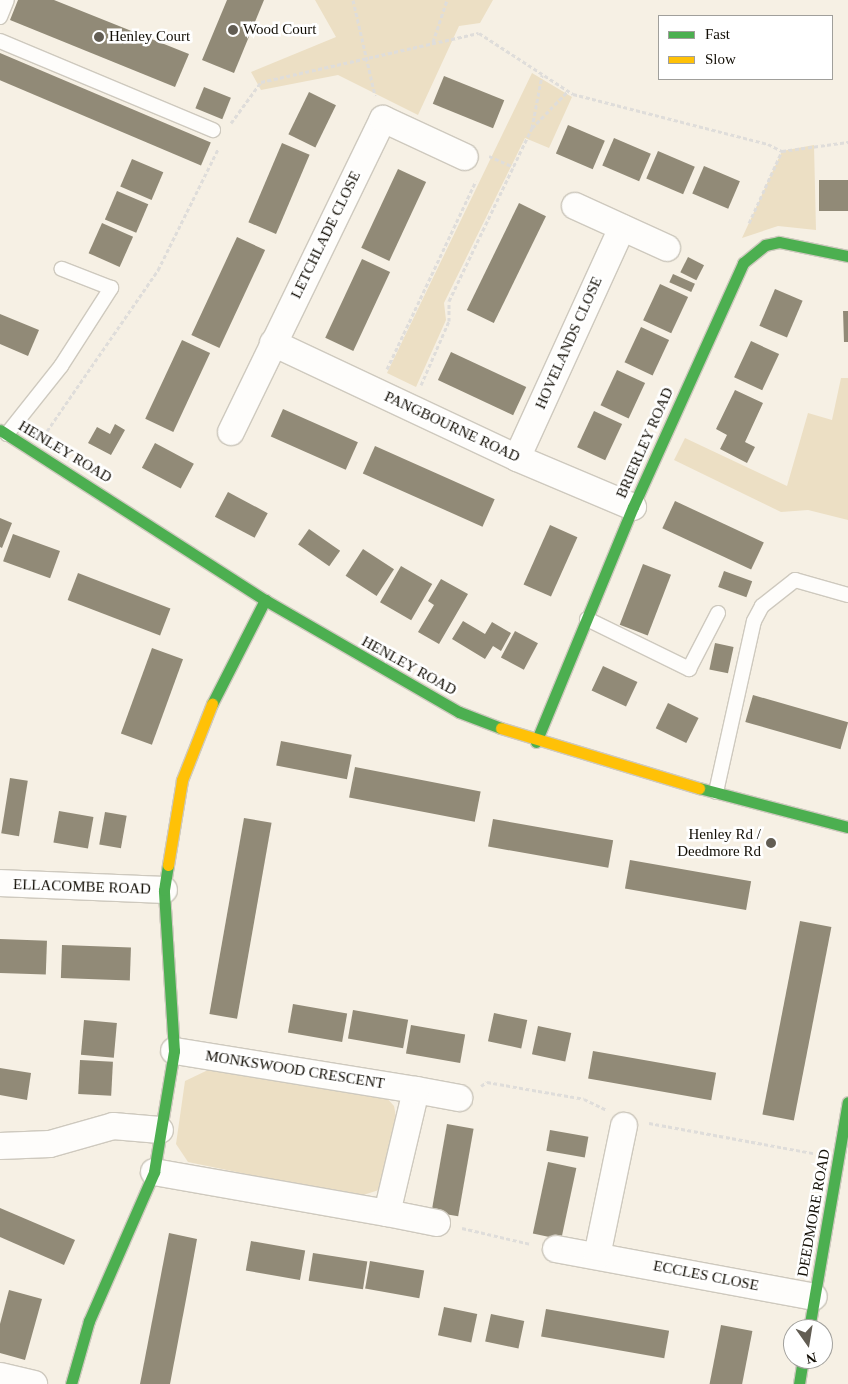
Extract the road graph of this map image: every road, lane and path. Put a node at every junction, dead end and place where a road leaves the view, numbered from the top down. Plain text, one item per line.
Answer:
1 (7, 0) edge
2 (353, 0) edge
3 (447, 0) edge
4 (0, 17) edge
5 (0, 41) edge
6 (433, 42) junction
7 (364, 62) junction
8 (542, 75) junction
9 (567, 92) junction
10 (383, 119) junction
11 (532, 128) junction
12 (220, 132) joint
13 (221, 142) dead end
14 (848, 142) edge
15 (782, 151) junction
16 (476, 165) junction
17 (514, 166) junction
18 (575, 206) dead end
19 (622, 228) junction
20 (667, 248) dead end
21 (754, 254) junction
22 (848, 256) edge
23 (62, 269) dead end
24 (273, 343) junction
25 (376, 392) junction
26 (410, 408) junction
27 (3, 432) edge
28 (231, 432) dead end
29 (35, 451) junction
30 (517, 458) junction
31 (633, 506) junction
32 (848, 595) edge
33 (265, 600) junction
34 (718, 612) dead end
35 (587, 619) junction
36 (536, 742) junction
37 (716, 792) junction
38 (848, 827) edge
39 (0, 883) edge
40 (164, 890) junction
41 (174, 1051) junction
42 (416, 1090) junction
43 (459, 1098) joint
44 (848, 1102) edge
45 (625, 1122) junction
46 (160, 1130) junction
47 (0, 1146) edge
48 (838, 1158) junction
49 (154, 1172) junction
50 (839, 1204) edge
51 (387, 1213) junction
52 (438, 1223) joint
53 (556, 1249) joint
54 (597, 1256) junction
55 (814, 1297) junction
56 (811, 1319) edge
57 (801, 1369) edge
58 (0, 1376) edge
59 (34, 1384) edge
60 (71, 1384) edge
61 (799, 1384) edge

1 - 4 lane
2 - 7 path
3 - 6 path
5 - 12 lane
6 - 7 path
6 - 8 path
7 - 10 path
7 - 12 path
8 - 9 path
8 - 11 path
9 - 11 path
9 - 15 path
10 - 16 street
10 - 24 street, LETCHLADE CLOSE
11 - 17 path
13 - 29 path
14 - 15 path
15 - 21 path
16 - 17 path
16 - 25 path
17 - 26 path
18 - 19 street
19 - 20 street
19 - 30 street, HOVELANDS CLOSE
21 - 22 street, BRIERLEY ROAD
21 - 31 street, BRIERLEY ROAD
23 - 27 lane
24 - 25 street, PANGBOURNE ROAD
24 - 28 street, LETCHLADE CLOSE
25 - 26 street, PANGBOURNE ROAD
26 - 30 street, PANGBOURNE ROAD
27 - 29 street, HENLEY ROAD
29 - 33 street, HENLEY ROAD
30 - 31 street, PANGBOURNE ROAD
31 - 35 street, BRIERLEY ROAD
32 - 37 lane
33 - 36 street, HENLEY ROAD
33 - 40 street
34 - 35 lane
35 - 36 street, BRIERLEY ROAD
36 - 37 street, HENLEY ROAD
37 - 38 street, HENLEY ROAD
39 - 40 street, ELLACOMBE ROAD
40 - 41 street
41 - 42 street, MONKSWOOD CRESCENT
41 - 46 street
42 - 43 street, MONKSWOOD CRESCENT
42 - 51 street
43 - 45 path
44 - 48 street, DEEDMORE ROAD
45 - 48 path
45 - 54 street
46 - 47 street
46 - 49 street
48 - 50 street, DEEDMORE ROAD
49 - 51 street
49 - 60 street
50 - 55 street, DEEDMORE ROAD
51 - 52 street
52 - 53 path
53 - 54 street, ECCLES CLOSE
54 - 55 street, ECCLES CLOSE
55 - 56 street, DEEDMORE ROAD
57 - 61 street
58 - 59 street

